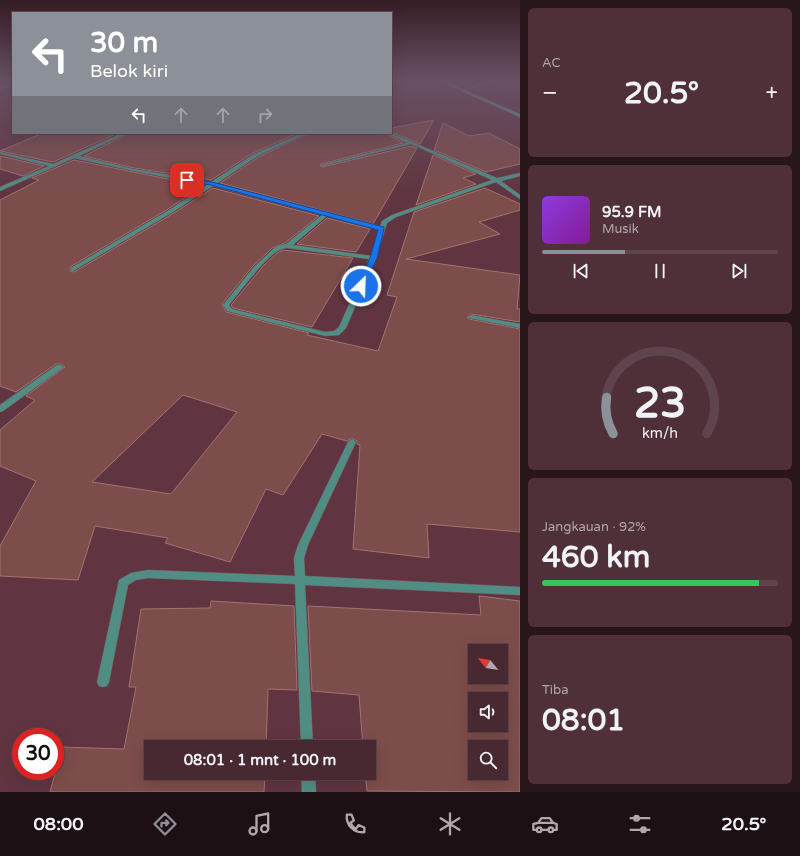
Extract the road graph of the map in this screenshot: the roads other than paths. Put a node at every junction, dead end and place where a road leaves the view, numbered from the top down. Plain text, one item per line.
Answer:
1 (124, 134) edge
2 (304, 134) edge
3 (390, 134) edge
4 (411, 143) junction
5 (0, 153) edge
6 (73, 156) junction
7 (53, 165) junction
8 (323, 165) dead end
9 (520, 174) edge
10 (497, 180) junction
11 (212, 184) junction
12 (0, 189) edge
13 (520, 197) edge
14 (326, 214) junction
15 (381, 229) junction
16 (288, 246) junction
17 (374, 258) junction
18 (73, 269) dead end
19 (471, 317) dead end
20 (520, 326) edge
21 (60, 367) dead end
22 (0, 409) edge
23 (352, 442) dead end
24 (300, 580) junction
25 (520, 592) edge
26 (103, 682) dead end
27 (307, 740) edge
28 (308, 780) edge
29 (309, 792) edge

1 - 6 street
2 - 11 street
3 - 4 street
4 - 8 street
4 - 10 street
5 - 7 street
6 - 7 street
6 - 11 street
7 - 12 street
9 - 10 street
10 - 13 street
10 - 15 street
11 - 14 street
11 - 18 street
14 - 15 street
14 - 16 street
15 - 17 street
16 - 17 street
16 - 17 street
19 - 20 street
21 - 22 street
23 - 24 street
24 - 25 street
24 - 26 street
24 - 27 street
28 - 29 street

